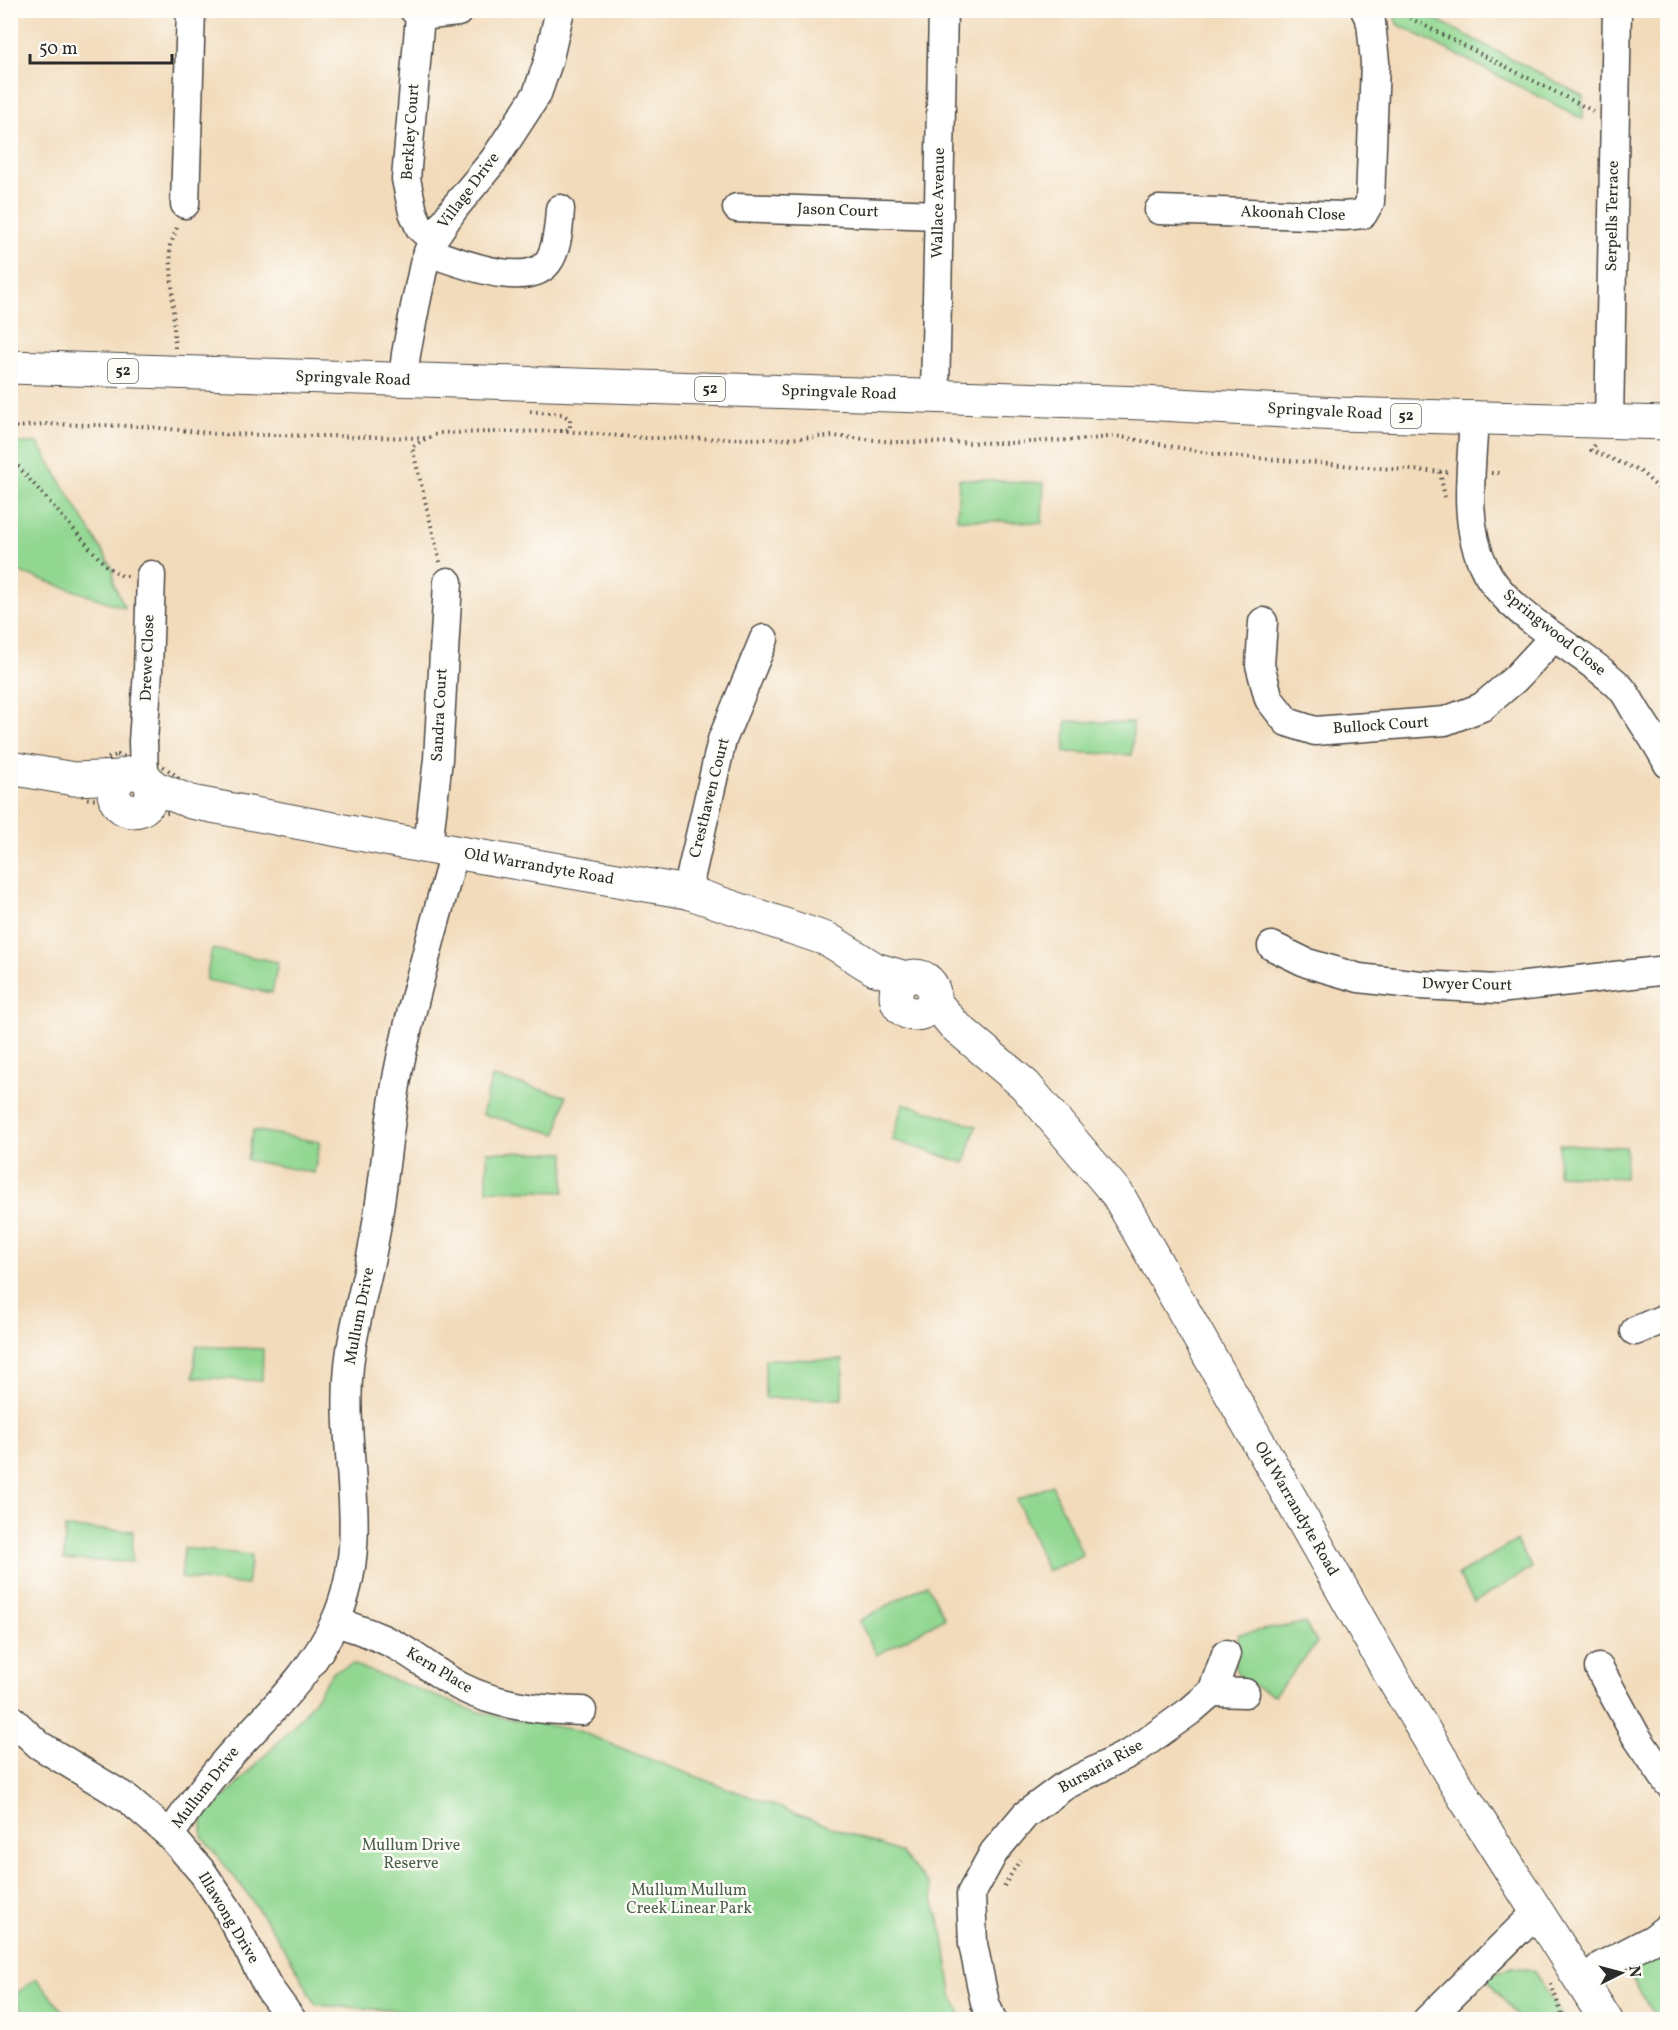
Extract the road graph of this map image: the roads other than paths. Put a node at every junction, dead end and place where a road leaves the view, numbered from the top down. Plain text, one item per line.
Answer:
1 (191, 10) edge
2 (560, 10) edge
3 (943, 10) edge
4 (1365, 10) edge
5 (1617, 10) edge
6 (458, 12) dead end
7 (417, 13) edge
8 (185, 204) road end
9 (737, 208) dead end
10 (561, 209) dead end
11 (1160, 210) dead end
12 (939, 215) junction
13 (431, 245) junction
14 (10, 367) edge
15 (404, 381) junction
16 (935, 396) junction
17 (1474, 418) junction
18 (1609, 421) junction
19 (1668, 423) edge
20 (151, 575) road end
21 (448, 582) road end
22 (1263, 622) dead end
23 (1554, 637) junction
24 (764, 639) dead end
25 (1668, 764) edge
26 (10, 768) edge
27 (134, 786) junction
28 (441, 850) junction
29 (687, 892) junction
30 (1272, 946) dead end
31 (1668, 970) edge
32 (1668, 1317) edge
33 (1635, 1331) dead end
34 (335, 1622) junction
35 (1226, 1653) dead end
36 (1599, 1668) dead end
37 (1212, 1692) junction
38 (1245, 1693) dead end
39 (582, 1711) dead end
40 (10, 1718) edge
41 (1668, 1782) edge
42 (170, 1835) junction
43 (1538, 1911) junction
44 (1668, 1927) edge
45 (1584, 1982) junction
46 (292, 2019) edge
47 (992, 2019) edge
48 (1426, 2019) edge
49 (1606, 2019) edge

1 - 8 street
2 - 13 street, Village Drive
3 - 12 street, Wallace Avenue
4 - 11 street, Akoonah Close
5 - 18 street, Serpells Terrace
6 - 7 street, Berkley Court
7 - 13 street, Berkley Court
9 - 12 street, Jason Court
10 - 13 street
12 - 16 street, Wallace Avenue
13 - 15 street, Village Drive
14 - 15 main road, Springvale Road / 52
15 - 16 main road, Springvale Road / 52
16 - 17 main road, Springvale Road / 52
17 - 18 main road, Springvale Road / 52
17 - 23 street, Springwood Close
18 - 19 main road, Springvale Road / 52
20 - 27 street, Drewe Close
21 - 28 street, Sandra Court
22 - 23 street, Bullock Court
23 - 25 street, Springwood Close
24 - 29 street, Cresthaven Court
26 - 27 main road
27 - 28 main road, Old Warrandyte Road
28 - 29 main road, Old Warrandyte Road
28 - 34 street, Mullum Drive
29 - 43 main road, Old Warrandyte Road
30 - 31 street, Dwyer Court
32 - 33 street
34 - 39 street, Kern Place
34 - 42 street, Mullum Drive
35 - 37 street
36 - 41 street
37 - 38 street
37 - 47 street, Bursaria Rise
40 - 42 street, Illawong Drive
42 - 46 street, Illawong Drive
43 - 45 main road, Old Warrandyte Road
43 - 48 street
44 - 45 street
45 - 49 main road, Old Warrandyte Road

